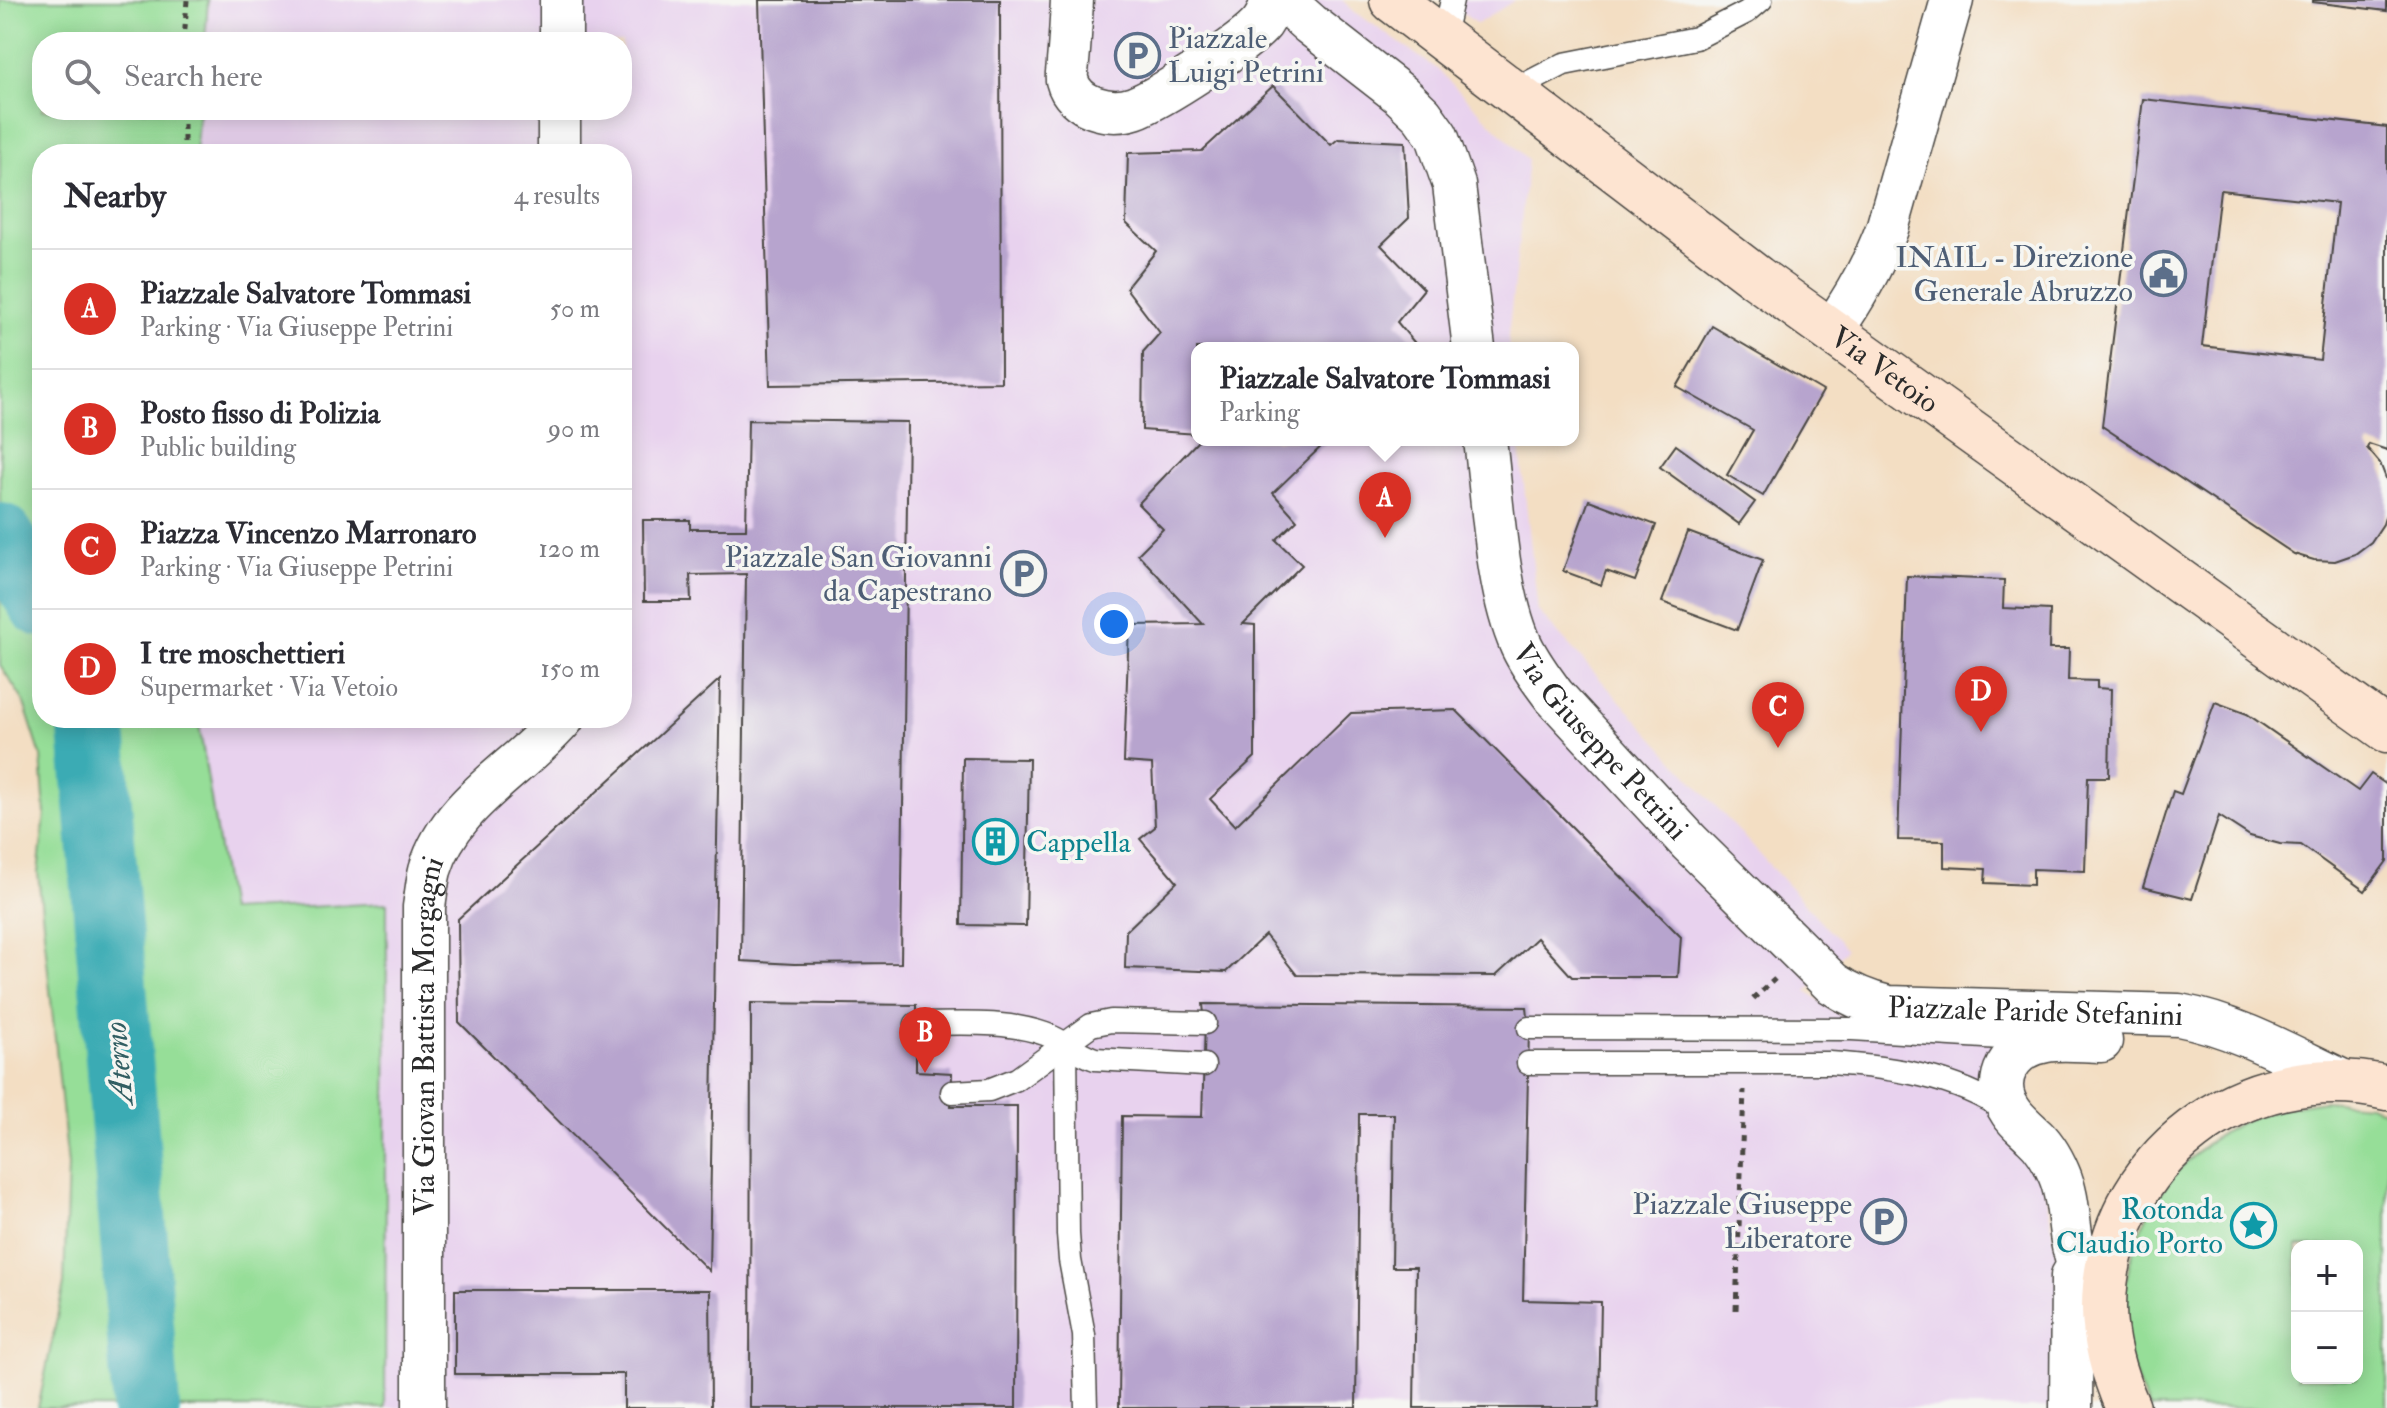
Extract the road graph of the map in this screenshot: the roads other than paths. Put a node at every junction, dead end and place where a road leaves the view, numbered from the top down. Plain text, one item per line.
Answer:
1 (561, 0) edge
2 (1072, 0) edge
3 (1271, 0) edge
4 (1283, 0) edge
5 (1392, 0) edge
6 (1761, 0) edge
7 (1952, 0) edge
8 (1448, 20) edge
9 (561, 32) edge
10 (1510, 92) junction
11 (559, 120) edge
12 (559, 144) edge
13 (1831, 332) junction
14 (1473, 342) edge
15 (1486, 446) edge
16 (552, 728) edge
17 (2387, 730) edge
18 (1817, 968) joint
19 (1205, 1023) dead end
20 (916, 1024) dead end
21 (1529, 1028) dead end
22 (2242, 1034) junction
23 (2047, 1041) junction
24 (1066, 1042) junction
25 (1528, 1063) dead end
26 (1204, 1065) dead end
27 (2366, 1085) edge
28 (952, 1092) dead end
29 (2021, 1125) junction
30 (2092, 1245) junction
31 (2098, 1320) junction
32 (2071, 1392) edge
33 (424, 1408) edge
34 (1086, 1408) edge
35 (2128, 1408) edge

1 - 9 street
2 - 3 street
4 - 14 street
5 - 8 street, Via Vetoio
6 - 10 lane
7 - 13 street
8 - 10 street, Via Vetoio
10 - 13 street, Via Vetoio
11 - 12 street
13 - 17 street, Via Vetoio
15 - 18 street, Via Giuseppe Petrini
16 - 33 street, Via Giovan Battista Morgagni
18 - 22 street, Piazzale Paride Stefanini
19 - 24 lane
20 - 24 lane
21 - 23 lane
22 - 23 street, Piazzale Paride Stefanini
22 - 27 street, Piazzale Paride Stefanini
23 - 29 street, Piazzale Paride Stefanini
24 - 26 lane
24 - 28 lane
24 - 34 lane
25 - 29 lane
27 - 30 street
29 - 30 street, Piazzale Paride Stefanini
30 - 31 street
30 - 32 street, Piazzale Paride Stefanini
31 - 32 street
31 - 35 street

